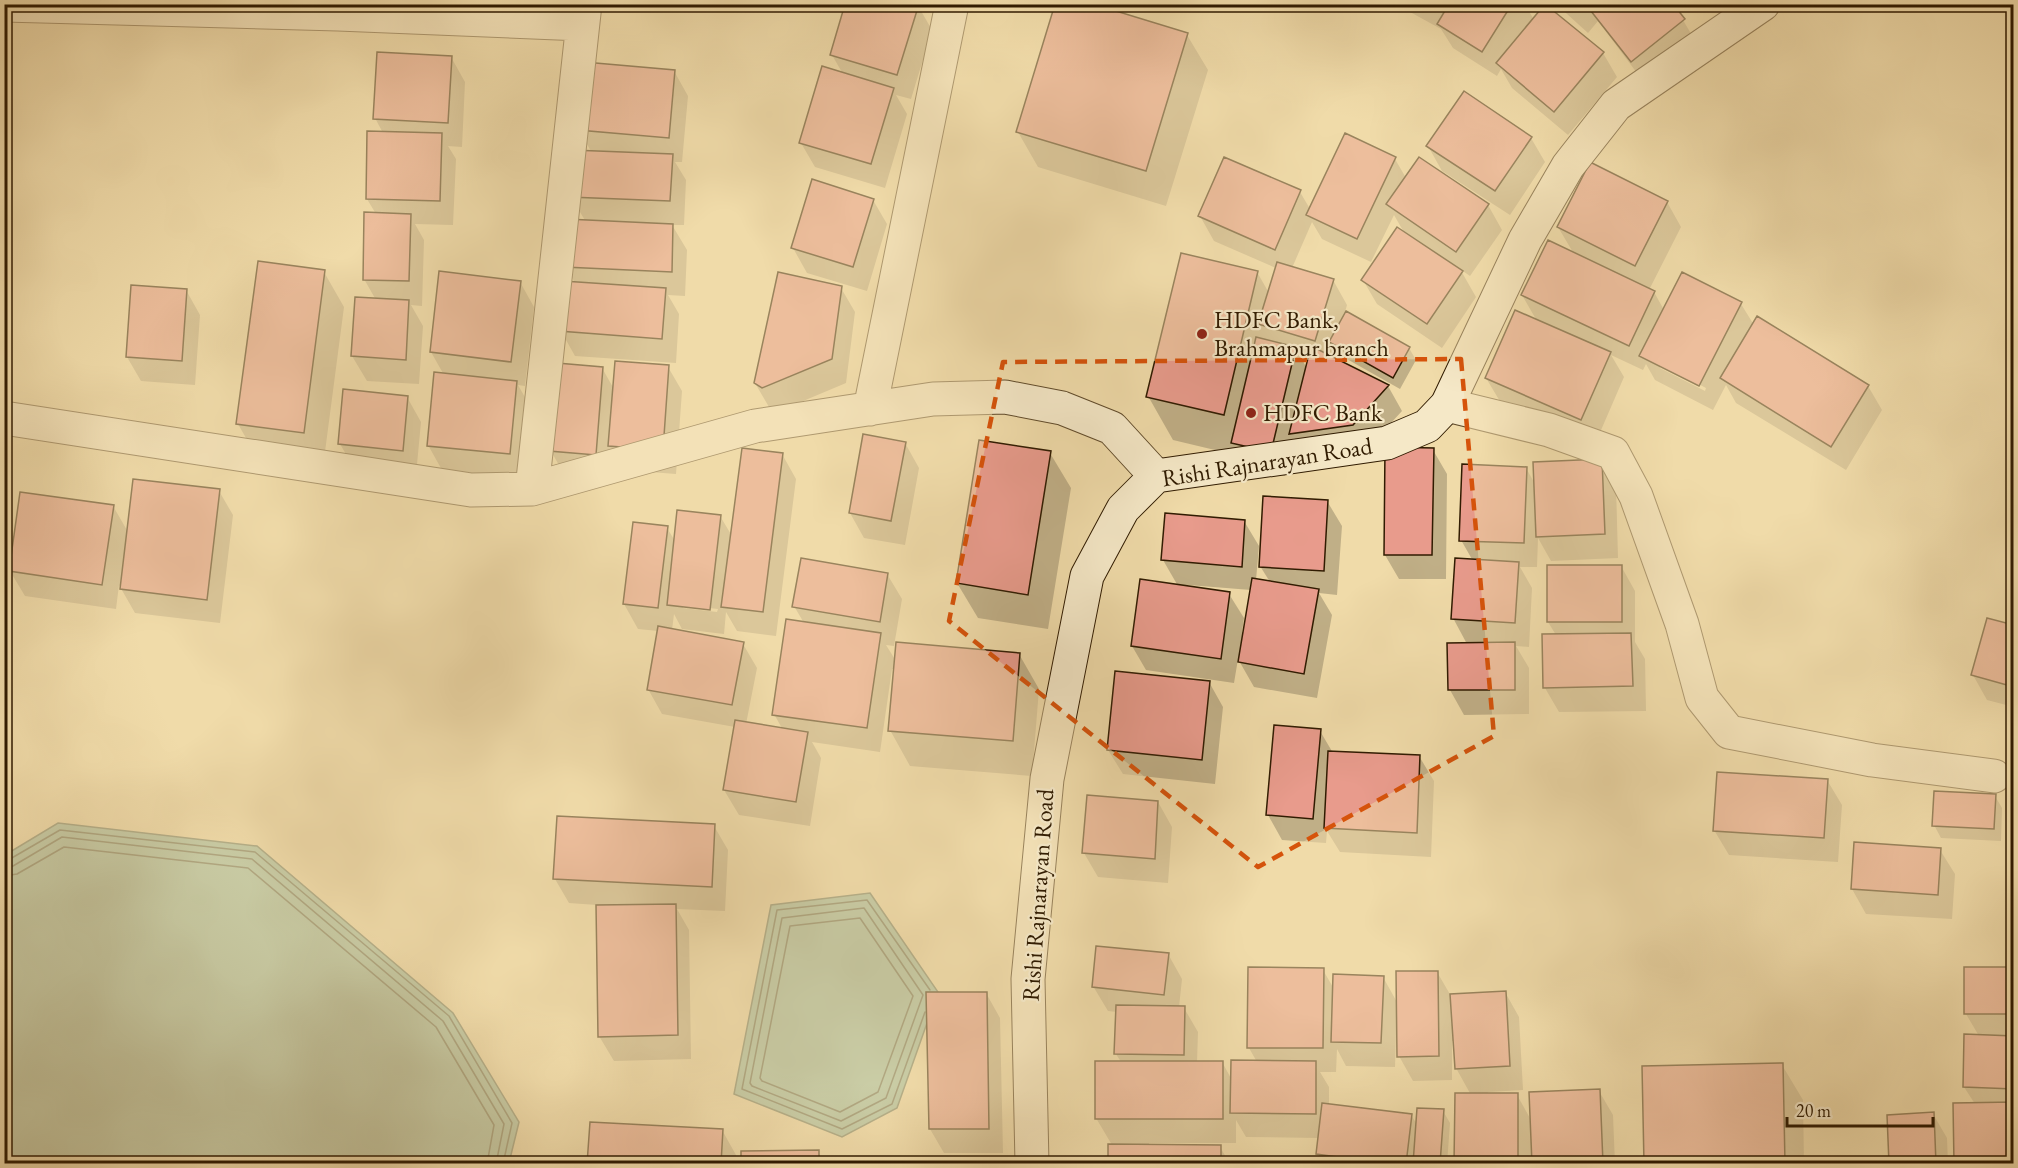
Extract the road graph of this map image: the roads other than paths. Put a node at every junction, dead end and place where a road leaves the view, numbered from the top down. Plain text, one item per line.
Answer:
1 (952, 4) edge
2 (4, 5) edge
3 (1744, 9) edge
4 (583, 14) edge
5 (1447, 405) junction
6 (870, 409) junction
7 (4, 418) edge
8 (1156, 476) junction
9 (532, 489) junction
10 (1994, 776) dead end
11 (1032, 1164) edge

1 - 6 street
2 - 4 street
3 - 5 street, Rishi Rajnarayan Road
4 - 9 street
5 - 8 street, Rishi Rajnarayan Road
5 - 10 street
6 - 8 street
6 - 9 street
7 - 9 street
8 - 11 street, Rishi Rajnarayan Road

